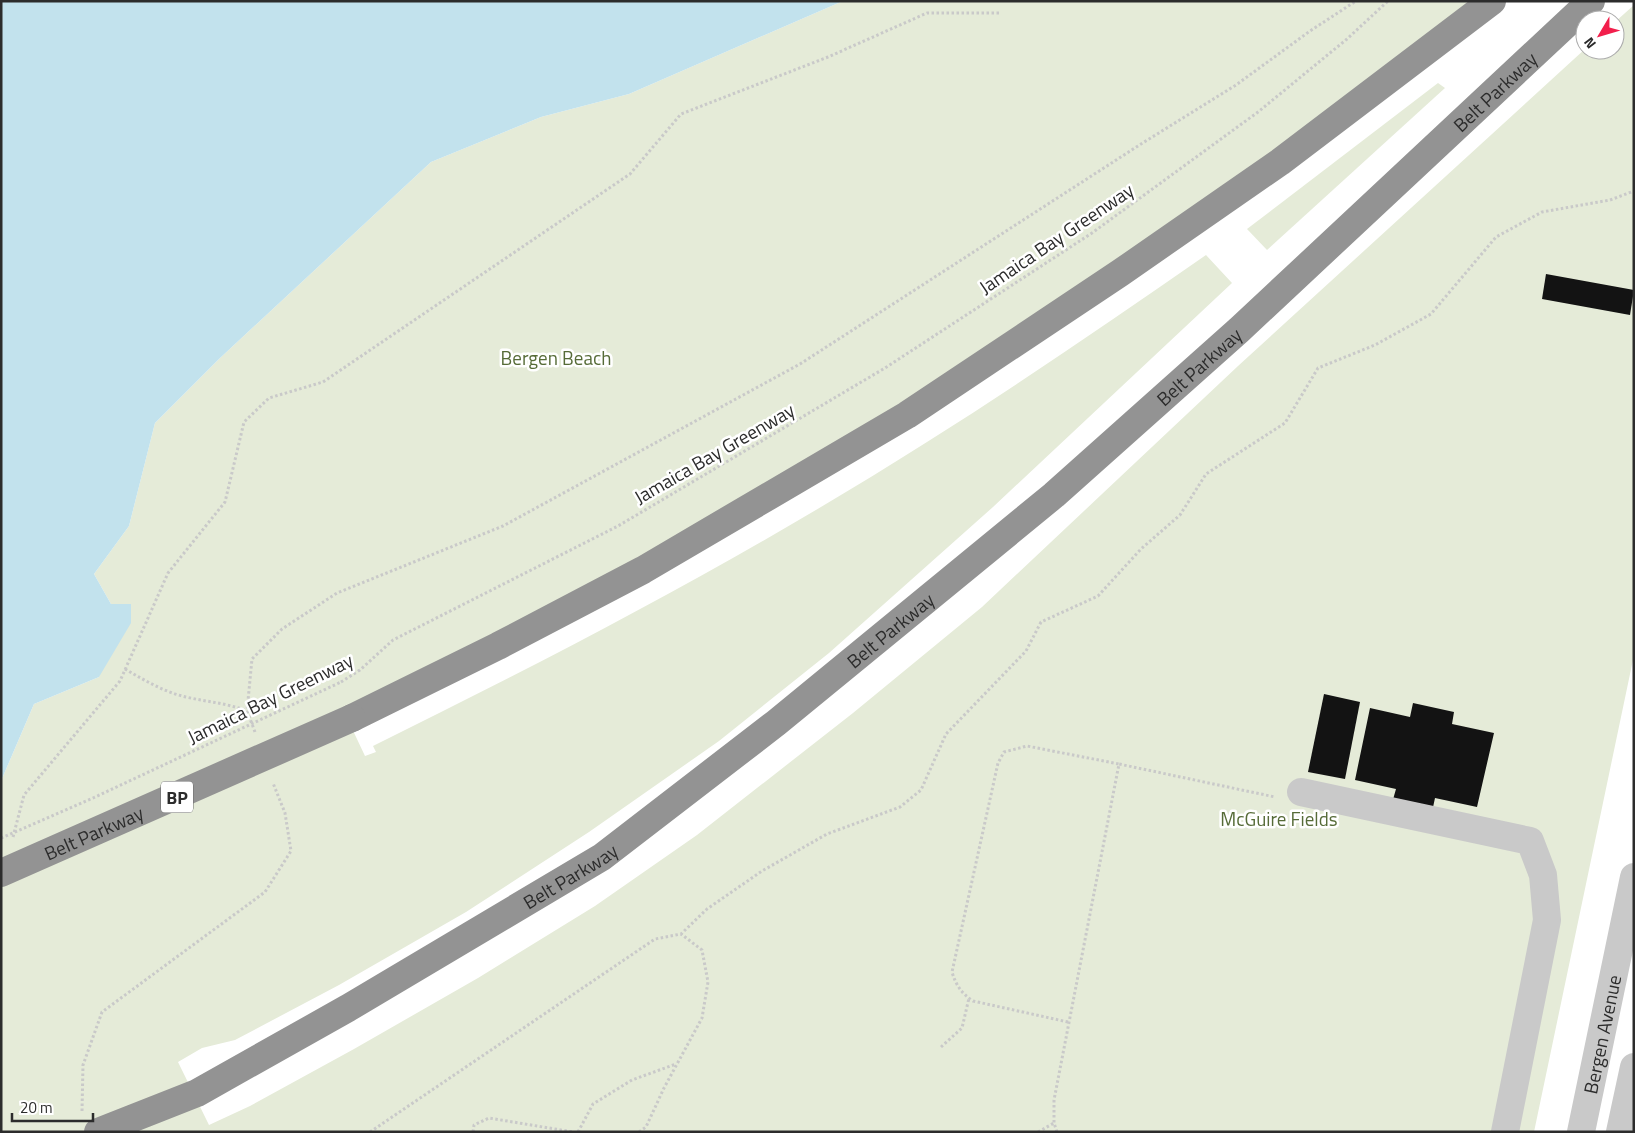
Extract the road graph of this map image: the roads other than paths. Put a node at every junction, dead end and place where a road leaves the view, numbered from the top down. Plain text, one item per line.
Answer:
1 (1492, 1) edge
2 (1591, 1) edge
3 (1301, 792) road end
4 (1, 873) edge
5 (1634, 877) edge
6 (1634, 1067) edge
7 (91, 1125) edge
8 (1505, 1132) edge
9 (1581, 1132) edge
10 (1620, 1132) edge

1 - 4 highway, Belt Parkway / BP, bridge
2 - 7 highway, Belt Parkway
3 - 8 street
5 - 9 street, Bergen Avenue
6 - 10 street, Bergen Avenue

